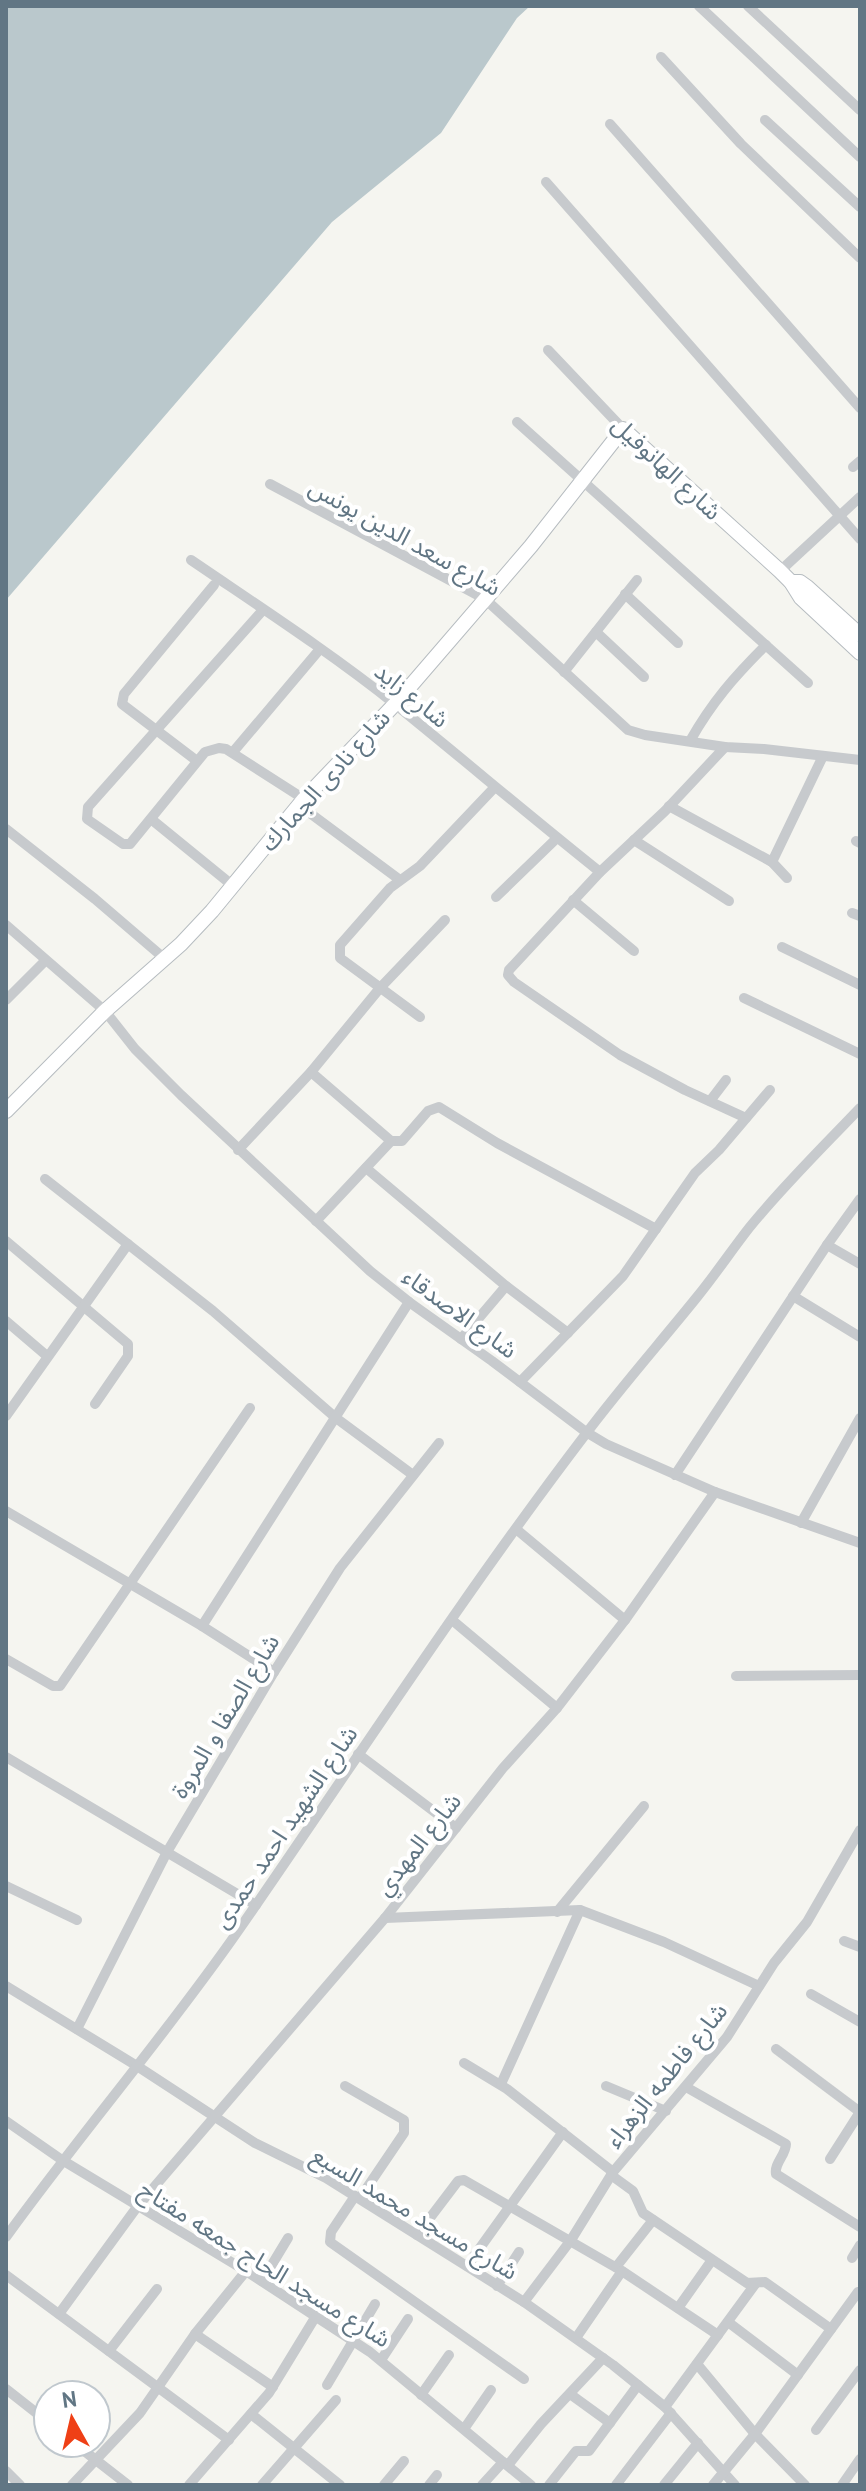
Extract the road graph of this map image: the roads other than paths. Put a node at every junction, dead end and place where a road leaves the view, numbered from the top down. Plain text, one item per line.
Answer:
1 (699, 6) edge
2 (748, 6) edge
3 (661, 57) dead end
4 (860, 110) edge
5 (765, 120) dead end
6 (610, 124) dead end
7 (860, 157) edge
8 (546, 182) dead end
9 (860, 207) edge
10 (860, 258) edge
11 (548, 350) dead end
12 (860, 408) edge
13 (517, 422) dead end
14 (623, 429) junction
15 (583, 482) junction
16 (270, 484) dead end
17 (860, 497) edge
18 (840, 514) junction
19 (860, 539) edge
20 (191, 560) dead end
21 (785, 576) junction
22 (637, 580) dead end
23 (214, 585) dead end
24 (625, 594) junction
25 (485, 599) junction
26 (263, 610) junction
27 (596, 632) junction
28 (860, 635) edge
29 (678, 643) dead end
30 (766, 645) junction
31 (320, 649) junction
32 (860, 653) edge
33 (564, 672) junction
34 (644, 677) dead end
35 (808, 683) dead end
36 (395, 704) junction
37 (157, 731) junction
38 (690, 741) junction
39 (725, 747) junction
40 (233, 752) junction
41 (823, 756) junction
42 (860, 760) edge
43 (197, 761) junction
44 (494, 788) junction
45 (302, 802) junction
46 (669, 806) junction
47 (151, 819) junction
48 (6, 829) edge
49 (557, 838) junction
50 (634, 840) junction
51 (772, 862) junction
52 (600, 872) junction
53 (787, 878) dead end
54 (400, 880) junction
55 (232, 885) junction
56 (496, 897) dead end
57 (573, 900) junction
58 (729, 901) dead end
59 (445, 920) dead end
60 (6, 925) edge
61 (782, 947) dead end
62 (634, 951) dead end
63 (165, 959) junction
64 (45, 961) junction
65 (860, 985) edge
66 (380, 988) junction
67 (744, 998) dead end
68 (6, 1000) edge
69 (105, 1011) junction
70 (420, 1017) dead end
71 (860, 1054) edge
72 (311, 1072) junction
73 (726, 1080) dead end
74 (770, 1090) dead end
75 (710, 1101) junction
76 (860, 1108) edge
77 (6, 1111) edge
78 (746, 1118) junction
79 (391, 1141) junction
80 (238, 1150) junction
81 (366, 1168) junction
82 (45, 1179) dead end
83 (860, 1199) edge
84 (316, 1221) junction
85 (656, 1229) junction
86 (6, 1241) edge
87 (128, 1244) junction
88 (827, 1245) junction
89 (860, 1264) edge
90 (506, 1286) junction
91 (793, 1296) junction
92 (409, 1302) junction
93 (82, 1305) junction
94 (6, 1321) edge
95 (568, 1333) junction
96 (860, 1337) edge
97 (461, 1339) junction
98 (47, 1356) junction
99 (520, 1382) junction
100 (95, 1404) dead end
101 (250, 1408) dead end
102 (6, 1416) edge
103 (336, 1418) junction
104 (860, 1418) edge
105 (586, 1432) junction
106 (439, 1443) dead end
107 (413, 1475) junction
108 (675, 1475) junction
109 (715, 1492) junction
110 (6, 1511) edge
111 (801, 1523) junction
112 (516, 1529) junction
113 (860, 1543) edge
114 (130, 1585) junction
115 (452, 1620) junction
116 (625, 1620) junction
117 (202, 1626) junction
118 (6, 1659) edge
119 (274, 1672) junction
120 (860, 1675) edge
121 (736, 1676) dead end
122 (557, 1708) junction
123 (358, 1754) junction
124 (6, 1757) edge
125 (644, 1806) dead end
126 (456, 1828) junction
127 (860, 1830) edge
128 (855, 1851) edge
129 (167, 1852) junction
130 (6, 1886) edge
131 (256, 1905) junction
132 (580, 1910) junction
133 (557, 1912) junction
134 (385, 1918) junction
135 (77, 1920) dead end
136 (844, 1941) dead end
137 (860, 1947) edge
138 (6, 1986) edge
139 (759, 1986) junction
140 (811, 1994) dead end
141 (860, 2022) edge
142 (77, 2029) junction
143 (776, 2049) dead end
144 (464, 2063) dead end
145 (137, 2066) junction
146 (501, 2084) junction
147 (345, 2086) dead end
148 (606, 2086) dead end
149 (686, 2087) junction
150 (666, 2111) junction
151 (860, 2112) edge
152 (215, 2116) junction
153 (6, 2121) edge
154 (563, 2132) junction
155 (830, 2159) dead end
156 (62, 2160) junction
157 (612, 2174) junction
158 (358, 2197) junction
159 (137, 2207) junction
160 (509, 2207) junction
161 (653, 2220) junction
162 (860, 2227) edge
163 (417, 2235) junction
164 (6, 2237) edge
165 (288, 2238) dead end
166 (571, 2240) junction
167 (860, 2245) edge
168 (519, 2252) dead end
169 (852, 2258) dead end
170 (712, 2260) junction
171 (467, 2266) junction
172 (619, 2269) junction
173 (246, 2271) junction
174 (6, 2275) edge
175 (262, 2281) junction
176 (757, 2282) junction
177 (497, 2286) junction
178 (157, 2289) dead end
179 (858, 2292) dead end
180 (524, 2302) junction
181 (375, 2304) dead end
182 (678, 2308) junction
183 (59, 2314) junction
184 (316, 2316) junction
185 (408, 2319) dead end
186 (728, 2322) junction
187 (831, 2329) junction
188 (195, 2334) junction
189 (718, 2335) junction
190 (576, 2338) junction
191 (354, 2341) junction
192 (109, 2351) junction
193 (449, 2355) dead end
194 (603, 2358) junction
195 (381, 2360) junction
196 (697, 2364) junction
197 (860, 2370) edge
198 (798, 2375) junction
199 (524, 2379) dead end
200 (327, 2385) dead end
201 (638, 2385) junction
202 (273, 2387) junction
203 (6, 2389) edge
204 (157, 2389) junction
205 (491, 2390) dead end
206 (570, 2394) junction
207 (421, 2395) junction
208 (336, 2400) dead end
209 (32, 2409) edge
210 (668, 2410) junction
211 (251, 2414) junction
212 (610, 2423) junction
213 (464, 2429) junction
214 (816, 2430) dead end
215 (755, 2434) junction
216 (229, 2440) junction
217 (698, 2443) junction
218 (294, 2449) junction
219 (96, 2460) junction
220 (404, 2461) dead end
221 (859, 2461) edge
222 (506, 2464) junction
223 (6, 2471) edge
224 (724, 2471) junction
225 (437, 2475) dead end
226 (20, 2485) edge
227 (72, 2485) edge
228 (128, 2485) edge
229 (189, 2485) edge
230 (262, 2485) edge
231 (340, 2485) edge
232 (384, 2485) edge
233 (429, 2485) edge
234 (482, 2485) edge
235 (531, 2485) edge
236 (549, 2485) edge
237 (616, 2485) edge
238 (664, 2485) edge
239 (713, 2485) edge
240 (735, 2485) edge
241 (805, 2485) edge
242 (842, 2485) edge

1 - 7 street
2 - 4 street
3 - 10 street
5 - 9 street
6 - 12 street
8 - 18 street
11 - 14 street, شارع الهانوفيل
13 - 15 street
14 - 15 street, شارع نادى الجمارك
14 - 21 street, شارع الهانوفيل
15 - 25 street, شارع نادى الجمارك
15 - 30 street
16 - 25 street, شارع سعد الدين يونس
17 - 18 street
18 - 19 street
18 - 21 street
20 - 26 street, شارع زايد
21 - 28 street, شارع الهانوفيل
21 - 32 street, شارع الهانوفيل
22 - 24 street
23 - 37 street
24 - 27 street
24 - 29 street
25 - 33 street, شارع سعد الدين يونس
25 - 36 street, شارع نادى الجمارك
26 - 31 street, شارع زايد
26 - 37 street
27 - 33 street
27 - 34 street
30 - 35 street
30 - 38 street
31 - 36 street, شارع زايد
31 - 40 street
33 - 38 street, شارع سعد الدين يونس
36 - 44 street, شارع زايد
36 - 45 street, شارع نادى الجمارك
37 - 43 street
37 - 47 street
38 - 39 street, شارع سعد الدين يونس
39 - 41 street, شارع سعد الدين يونس
39 - 46 street
40 - 43 street
40 - 45 street
41 - 42 street, شارع سعد الدين يونس
41 - 51 street
43 - 47 street
44 - 49 street, شارع زايد
44 - 54 street
45 - 54 street
45 - 55 street, شارع نادى الجمارك
46 - 50 street
46 - 51 street
47 - 55 street
48 - 63 street
49 - 52 street, شارع زايد
49 - 56 street
50 - 52 street
50 - 58 street
51 - 53 street
52 - 57 street
54 - 66 street
55 - 63 street, شارع نادى الجمارك
57 - 62 street
57 - 75 street
59 - 66 street
60 - 64 street, شارع الاصدقاء
61 - 65 street
63 - 69 street, شارع نادى الجمارك
64 - 68 street
64 - 69 street, شارع الاصدقاء
66 - 70 street
66 - 72 street
67 - 71 street
69 - 77 street, شارع نادى الجمارك
69 - 80 street, شارع الاصدقاء
72 - 79 street
72 - 80 street
73 - 75 street
74 - 78 street
75 - 78 street
76 - 105 street, شارع الشهيد احمد حمدى
78 - 85 street
79 - 81 street
79 - 85 street
80 - 84 street, شارع الاصدقاء
81 - 84 street
81 - 90 street
82 - 87 street
83 - 88 street
84 - 92 street, شارع الاصدقاء
85 - 95 street
86 - 93 street
87 - 93 street
87 - 103 street
88 - 89 street
88 - 91 street
90 - 95 street
90 - 97 street
91 - 96 street
91 - 108 street
92 - 97 street, شارع الاصدقاء
92 - 103 street
93 - 98 street
93 - 100 street
94 - 98 street
95 - 99 street
97 - 99 street, شارع الاصدقاء
98 - 102 street
99 - 105 street, شارع الاصدقاء
101 - 114 street
103 - 107 street
103 - 117 street
104 - 111 street
105 - 108 street, شارع الاصدقاء
105 - 112 street, شارع الشهيد احمد حمدى
106 - 107 street, شارع الصفا و المروة
107 - 119 street, شارع الصفا و المروة
108 - 109 street, شارع الاصدقاء
109 - 111 street, شارع الاصدقاء
109 - 116 street, شارع المهدي
110 - 114 street
111 - 113 street, شارع الاصدقاء
112 - 115 street, شارع الشهيد احمد حمدى
112 - 116 street
114 - 117 street
114 - 118 street
115 - 122 street
115 - 123 street, شارع الشهيد احمد حمدى
116 - 122 street, شارع المهدي
117 - 119 street
119 - 129 street, شارع الصفا و المروة
120 - 121 street
122 - 126 street, شارع المهدي
123 - 126 street
123 - 131 street, شارع الشهيد احمد حمدى
124 - 129 street
125 - 133 street
126 - 134 street, شارع المهدي
127 - 128 street, شارع فاطمه الزهراء
128 - 139 street, شارع فاطمه الزهراء
129 - 131 street
129 - 142 street, شارع الصفا و المروة
130 - 135 street
131 - 145 street, شارع الشهيد احمد حمدى
132 - 133 street
132 - 139 street
132 - 146 street
133 - 134 street
134 - 152 street, شارع المهدي
136 - 137 street
138 - 142 street, شارع مسجد محمد السبع
139 - 149 street, شارع فاطمه الزهراء
140 - 141 street
142 - 145 street, شارع مسجد محمد السبع
143 - 151 street
144 - 146 street
145 - 152 street, شارع مسجد محمد السبع
145 - 156 street, شارع الشهيد احمد حمدى
146 - 154 street
147 - 158 street
148 - 150 street
149 - 150 street, شارع فاطمه الزهراء
149 - 162 street
150 - 157 street, شارع فاطمه الزهراء
151 - 155 street
152 - 158 street, شارع مسجد محمد السبع
152 - 159 street, شارع المهدي
153 - 156 street, شارع مسجد الحاج جمعه مفتاح
154 - 157 street
154 - 160 street
156 - 159 street, شارع مسجد الحاج جمعه مفتاح
156 - 164 street, شارع الشهيد احمد حمدى
157 - 161 street
157 - 166 street, شارع فاطمه الزهراء
158 - 163 street, شارع مسجد محمد السبع
158 - 199 street
159 - 173 street, شارع مسجد الحاج جمعه مفتاح
159 - 183 street, شارع المهدي
160 - 163 street
160 - 166 street
160 - 171 street
161 - 170 street
161 - 172 street
163 - 171 street, شارع مسجد محمد السبع
165 - 175 street
166 - 172 street
166 - 180 street, شارع فاطمه الزهراء
167 - 169 street
168 - 177 street
170 - 176 street
170 - 182 street
171 - 177 street, شارع مسجد محمد السبع
172 - 182 street
172 - 190 street
173 - 175 street, شارع مسجد الحاج جمعه مفتاح
173 - 188 street
174 - 183 street
175 - 184 street, شارع مسجد الحاج جمعه مفتاح
176 - 186 street
176 - 187 street
177 - 180 street, شارع مسجد محمد السبع
178 - 192 street
179 - 187 street
180 - 190 street, شارع مسجد محمد السبع
181 - 191 street
182 - 189 street
183 - 192 street
184 - 191 street, شارع مسجد الحاج جمعه مفتاح
184 - 202 street
185 - 195 street
186 - 189 street
186 - 198 street
187 - 198 street
188 - 202 street
188 - 204 street
189 - 196 street
190 - 194 street, شارع مسجد محمد السبع
191 - 195 street, شارع مسجد الحاج جمعه مفتاح
191 - 200 street
192 - 204 street
193 - 207 street
194 - 201 street, شارع مسجد محمد السبع
194 - 206 street
195 - 207 street, شارع مسجد الحاج جمعه مفتاح
196 - 210 street
196 - 215 street
197 - 214 street
198 - 215 street
201 - 210 street, شارع مسجد محمد السبع
201 - 212 street
202 - 211 street
203 - 209 street
204 - 216 street
204 - 219 street
205 - 213 street
206 - 212 street
206 - 222 street
207 - 213 street, شارع مسجد الحاج جمعه مفتاح
208 - 218 street
210 - 217 street, شارع مسجد محمد السبع
210 - 237 street
211 - 216 street
211 - 218 street
212 - 236 street
213 - 222 street, شارع مسجد الحاج جمعه مفتاح
215 - 224 street
215 - 241 street
216 - 229 street
217 - 224 street, شارع مسجد محمد السبع
217 - 238 street
218 - 230 street
218 - 231 street
219 - 227 street
219 - 228 street
220 - 232 street
221 - 242 street
222 - 234 street
222 - 235 street, شارع مسجد الحاج جمعه مفتاح
223 - 226 street
224 - 239 street
224 - 240 street, شارع مسجد محمد السبع
225 - 233 street

